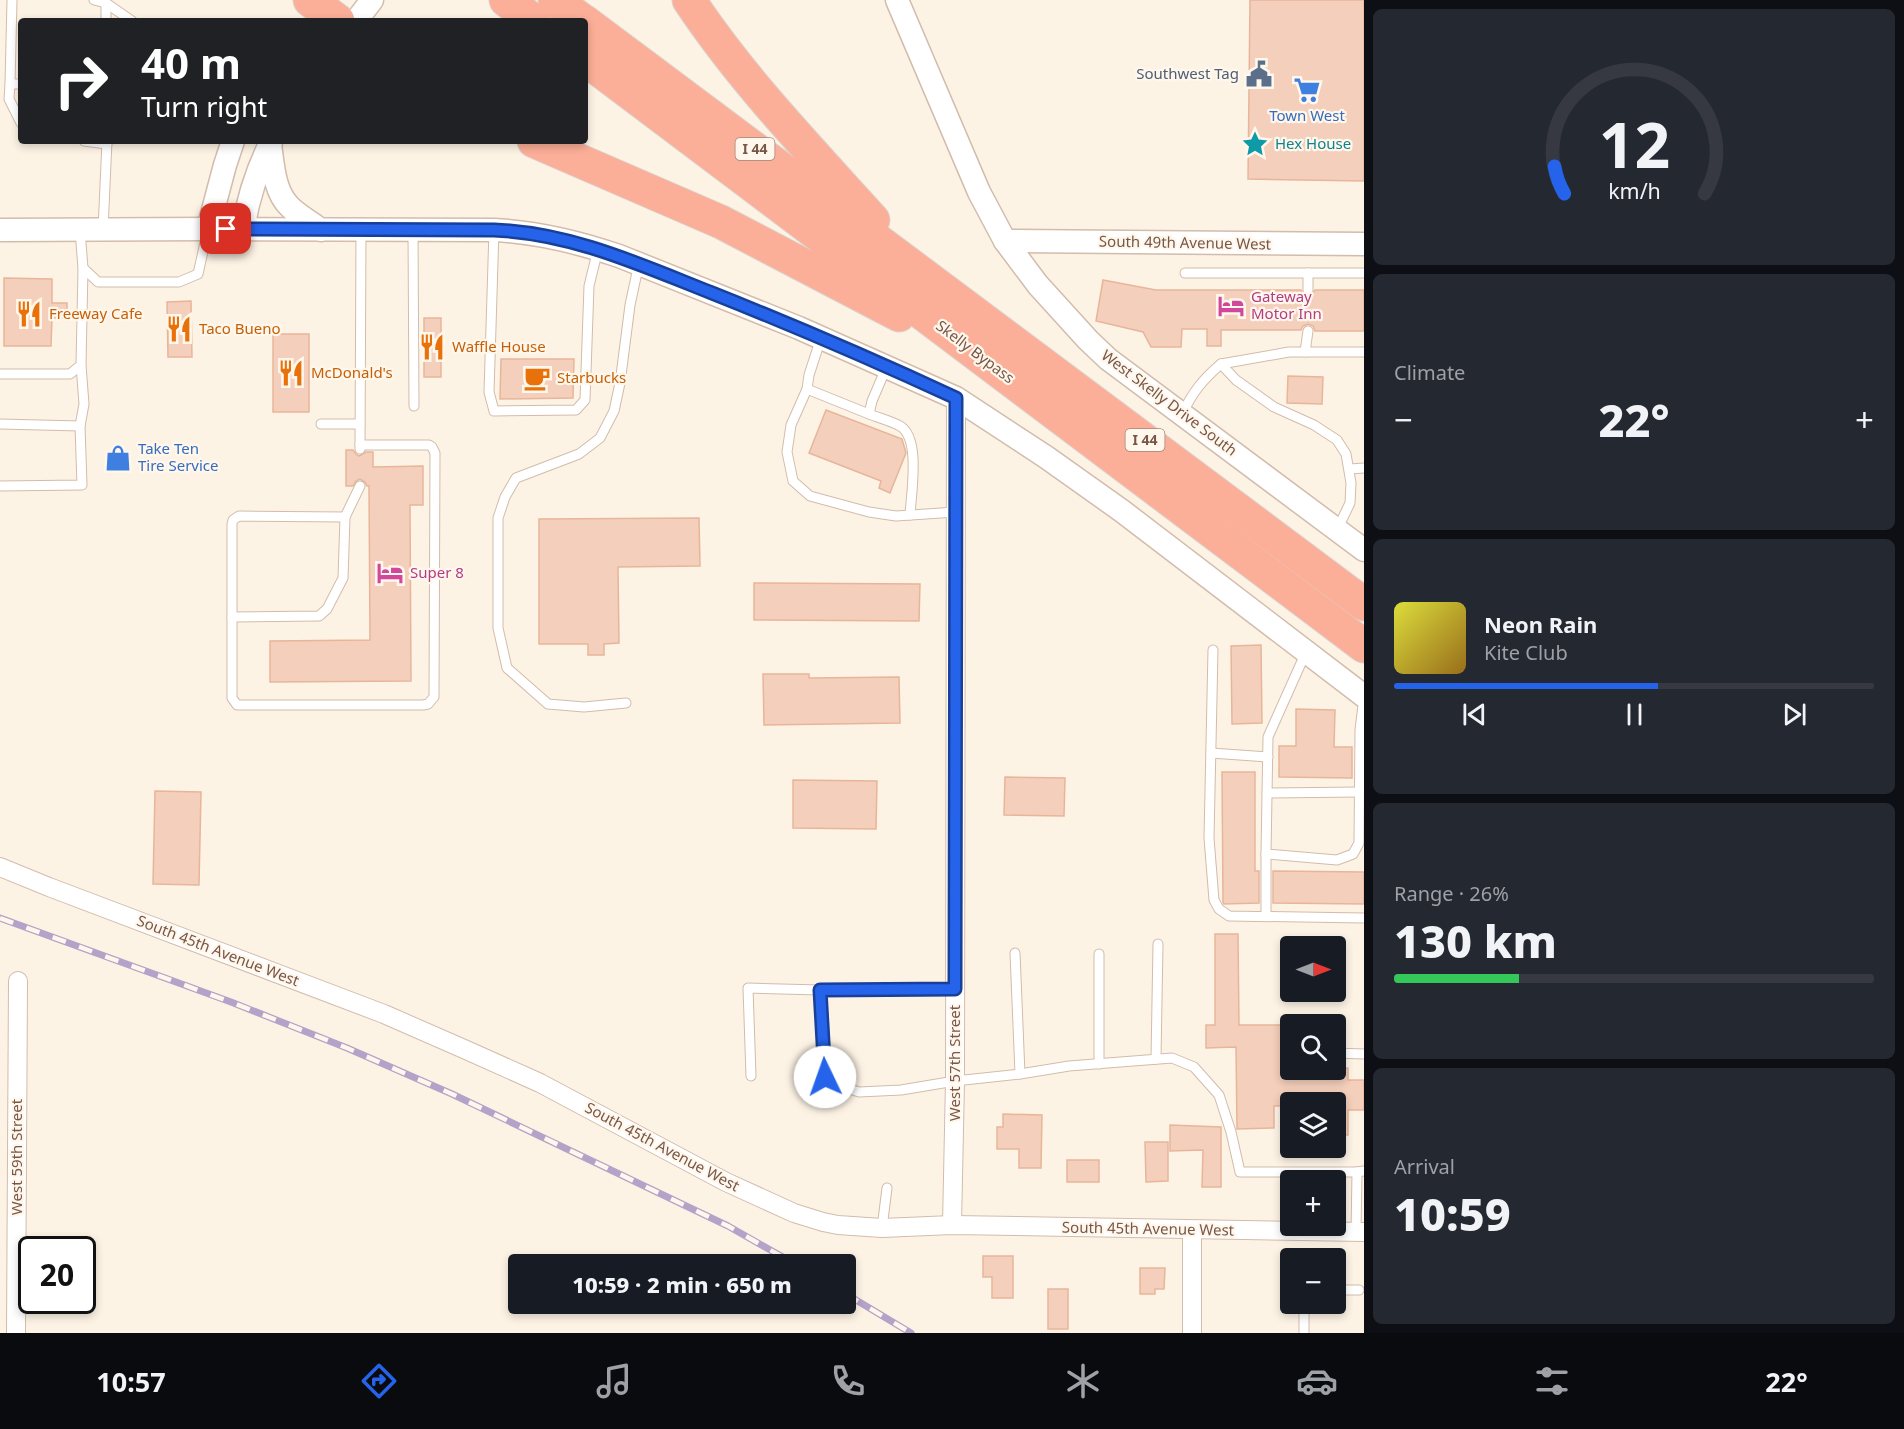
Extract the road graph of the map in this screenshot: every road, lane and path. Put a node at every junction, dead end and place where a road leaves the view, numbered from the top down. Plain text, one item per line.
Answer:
1 (12, 0) edge
2 (94, 0) edge
3 (372, 0) edge
4 (506, 0) edge
5 (555, 0) edge
6 (688, 0) edge
7 (897, 0) edge
8 (106, 3) junction
9 (106, 18) edge
10 (128, 18) edge
11 (358, 18) edge
12 (530, 18) edge
13 (579, 18) edge
14 (588, 25) edge
15 (588, 61) edge
16 (10, 84) junction
17 (18, 84) edge
18 (5, 98) edge
19 (18, 118) edge
20 (108, 144) edge
21 (232, 144) edge
22 (271, 144) edge
23 (271, 144) edge
24 (541, 144) edge
25 (208, 229) junction
26 (243, 229) junction
27 (0, 230) edge
28 (80, 230) junction
29 (103, 230) junction
30 (321, 230) junction
31 (362, 230) junction
32 (413, 230) junction
33 (494, 230) junction
34 (1005, 241) junction
35 (1364, 244) edge
36 (598, 249) junction
37 (639, 264) junction
38 (83, 268) junction
39 (1185, 273) dead end
40 (1308, 273) junction
41 (1364, 273) edge
42 (925, 276) junction
43 (1308, 290) dead end
44 (1308, 330) dead end
45 (820, 338) junction
46 (1305, 352) junction
47 (1364, 352) edge
48 (981, 357) junction
49 (1221, 364) junction
50 (81, 365) junction
51 (886, 366) junction
52 (0, 374) edge
53 (807, 389) junction
54 (956, 398) junction
55 (414, 406) dead end
56 (869, 414) junction
57 (1182, 414) junction
58 (0, 424) edge
59 (321, 424) dead end
60 (360, 424) junction
61 (80, 426) junction
62 (1364, 468) edge
63 (1350, 469) junction
64 (0, 486) edge
65 (360, 486) dead end
66 (956, 512) junction
67 (910, 515) junction
68 (345, 517) junction
69 (1337, 530) junction
70 (1364, 550) edge
71 (1364, 604) edge
72 (232, 617) junction
73 (1364, 646) edge
74 (1213, 650) dead end
75 (1306, 651) junction
76 (1364, 696) edge
77 (626, 703) dead end
78 (1211, 753) junction
79 (1268, 757) junction
80 (1267, 792) junction
81 (1359, 792) junction
82 (1361, 843) edge
83 (1266, 854) junction
84 (0, 867) edge
85 (1266, 916) junction
86 (1364, 918) edge
87 (1158, 944) dead end
88 (1015, 953) dead end
89 (1099, 954) dead end
90 (18, 981) dead end
91 (955, 989) junction
92 (820, 990) junction
93 (1346, 1053) edge
94 (1364, 1054) edge
95 (1156, 1059) junction
96 (1099, 1064) junction
97 (1020, 1074) junction
98 (751, 1076) dead end
99 (955, 1080) junction
100 (1360, 1172) edge
101 (886, 1188) dead end
102 (952, 1225) junction
103 (882, 1228) junction
104 (1192, 1230) junction
105 (1360, 1232) edge
106 (1346, 1290) edge
107 (1359, 1290) dead end
108 (1304, 1314) edge
109 (16, 1333) edge
110 (1192, 1333) edge
111 (1304, 1333) edge

1 - 16 lane
2 - 8 lane
3 - 11 street
4 - 12 highway
5 - 13 highway, Skelly Bypass / I 44
6 - 42 highway
7 - 34 street, West Skelly Drive South
8 - 9 lane
8 - 10 lane
14 - 42 highway, Skelly Bypass / I 44
15 - 48 highway, Skelly Bypass / I 44
16 - 17 lane
16 - 18 lane
18 - 19 lane
20 - 29 lane
21 - 25 street
22 - 26 street
23 - 30 street
24 - 48 highway
25 - 26 street
25 - 29 street
25 - 38 lane
26 - 30 street
27 - 28 street
28 - 29 street
28 - 38 lane
30 - 31 street
31 - 32 street
31 - 60 lane
32 - 33 street
32 - 55 lane
33 - 36 street
33 - 36 lane
34 - 35 street, South 49th Avenue West
34 - 57 street, West Skelly Drive South
36 - 37 street
37 - 45 street
37 - 77 lane
38 - 50 lane
39 - 40 lane
40 - 41 lane
40 - 43 lane
42 - 71 highway, Skelly Bypass / I 44
44 - 46 lane
45 - 51 street
45 - 53 lane
46 - 47 lane
46 - 49 lane
48 - 73 highway, Skelly Bypass / I 44
49 - 57 lane
49 - 63 lane
50 - 52 lane
50 - 61 lane
51 - 54 street
51 - 56 lane
53 - 56 lane
53 - 67 lane
54 - 66 street, West 57th Street
54 - 75 street
56 - 67 lane
57 - 69 street, West Skelly Drive South
58 - 61 lane
59 - 60 lane
60 - 72 lane
61 - 64 lane
62 - 63 lane
63 - 69 lane
65 - 68 lane
66 - 67 lane
66 - 91 street, West 57th Street
68 - 72 lane
68 - 72 lane
69 - 70 street, West Skelly Drive South
74 - 78 lane
75 - 76 street
75 - 79 lane
76 - 81 lane
78 - 79 lane
78 - 85 lane
79 - 80 lane
80 - 81 lane
80 - 83 lane
81 - 82 lane
82 - 83 lane
83 - 85 lane
84 - 103 street, South 45th Avenue West
85 - 86 lane
87 - 95 lane
88 - 97 lane
89 - 96 lane
90 - 109 street, West 59th Street
91 - 92 lane
91 - 99 street, West 57th Street
92 - 98 lane
92 - 99 lane
93 - 94 lane
95 - 96 lane
95 - 100 lane
96 - 97 lane
97 - 99 lane
99 - 102 street, West 57th Street
100 - 105 lane
101 - 103 lane
102 - 103 street, South 45th Avenue West
102 - 104 street, South 45th Avenue West
104 - 105 street, South 45th Avenue West
104 - 110 street
106 - 107 lane
108 - 111 lane

